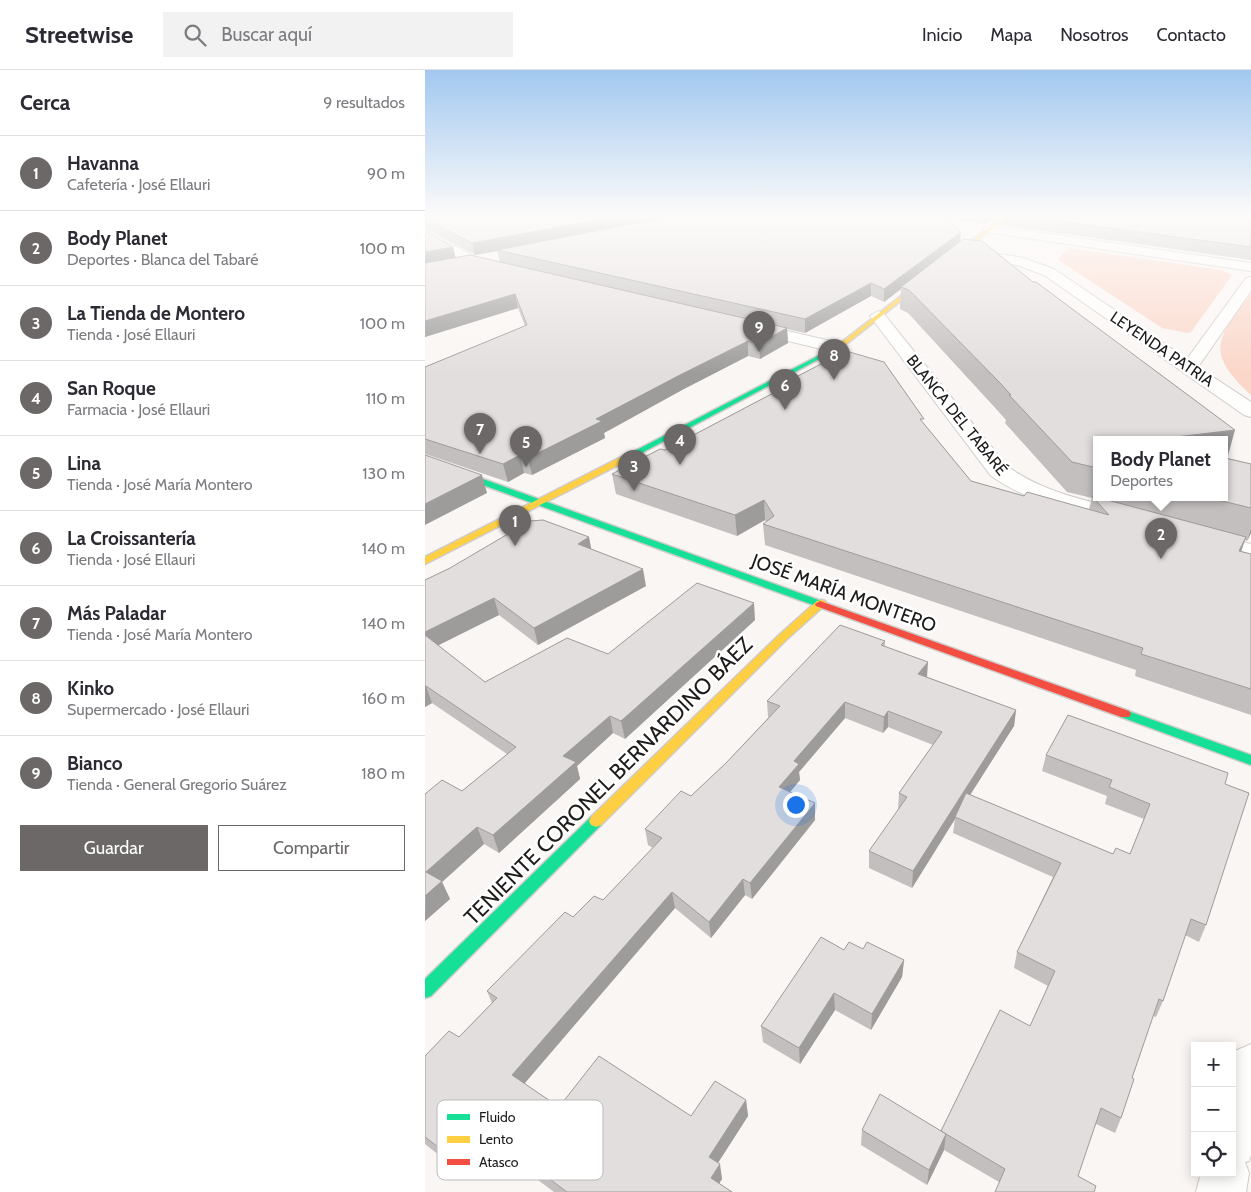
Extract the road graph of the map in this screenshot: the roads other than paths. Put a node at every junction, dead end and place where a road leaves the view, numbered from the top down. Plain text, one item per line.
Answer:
1 (505, 269) edge
2 (936, 269) edge
3 (1042, 269) edge
4 (512, 271) edge
5 (1251, 281) edge
6 (878, 316) junction
7 (733, 324) edge
8 (838, 348) junction
9 (1189, 368) junction
10 (1251, 411) edge
11 (425, 461) edge
12 (541, 502) junction
13 (1146, 523) edge
14 (1184, 534) edge
15 (1251, 552) edge
16 (425, 561) edge
17 (821, 603) junction
18 (1251, 760) edge
19 (425, 990) edge
20 (1251, 1066) edge
21 (1235, 1132) edge
22 (1224, 1177) edge
23 (1221, 1192) edge

1 - 4 street
2 - 6 street
3 - 9 street, LEYENDA PATRIA
5 - 9 street
6 - 8 street
6 - 13 street, BLANCA DEL TABARÉ
7 - 8 street
8 - 12 street
9 - 10 street, LEYENDA PATRIA
11 - 12 street, JOSÉ MARÍA MONTERO
12 - 16 street
12 - 17 street, JOSÉ MARÍA MONTERO
14 - 15 street
17 - 18 street, JOSÉ MARÍA MONTERO
17 - 19 street, TENIENTE CORONEL BERNARDINO BÁEZ
20 - 21 street
22 - 23 street

